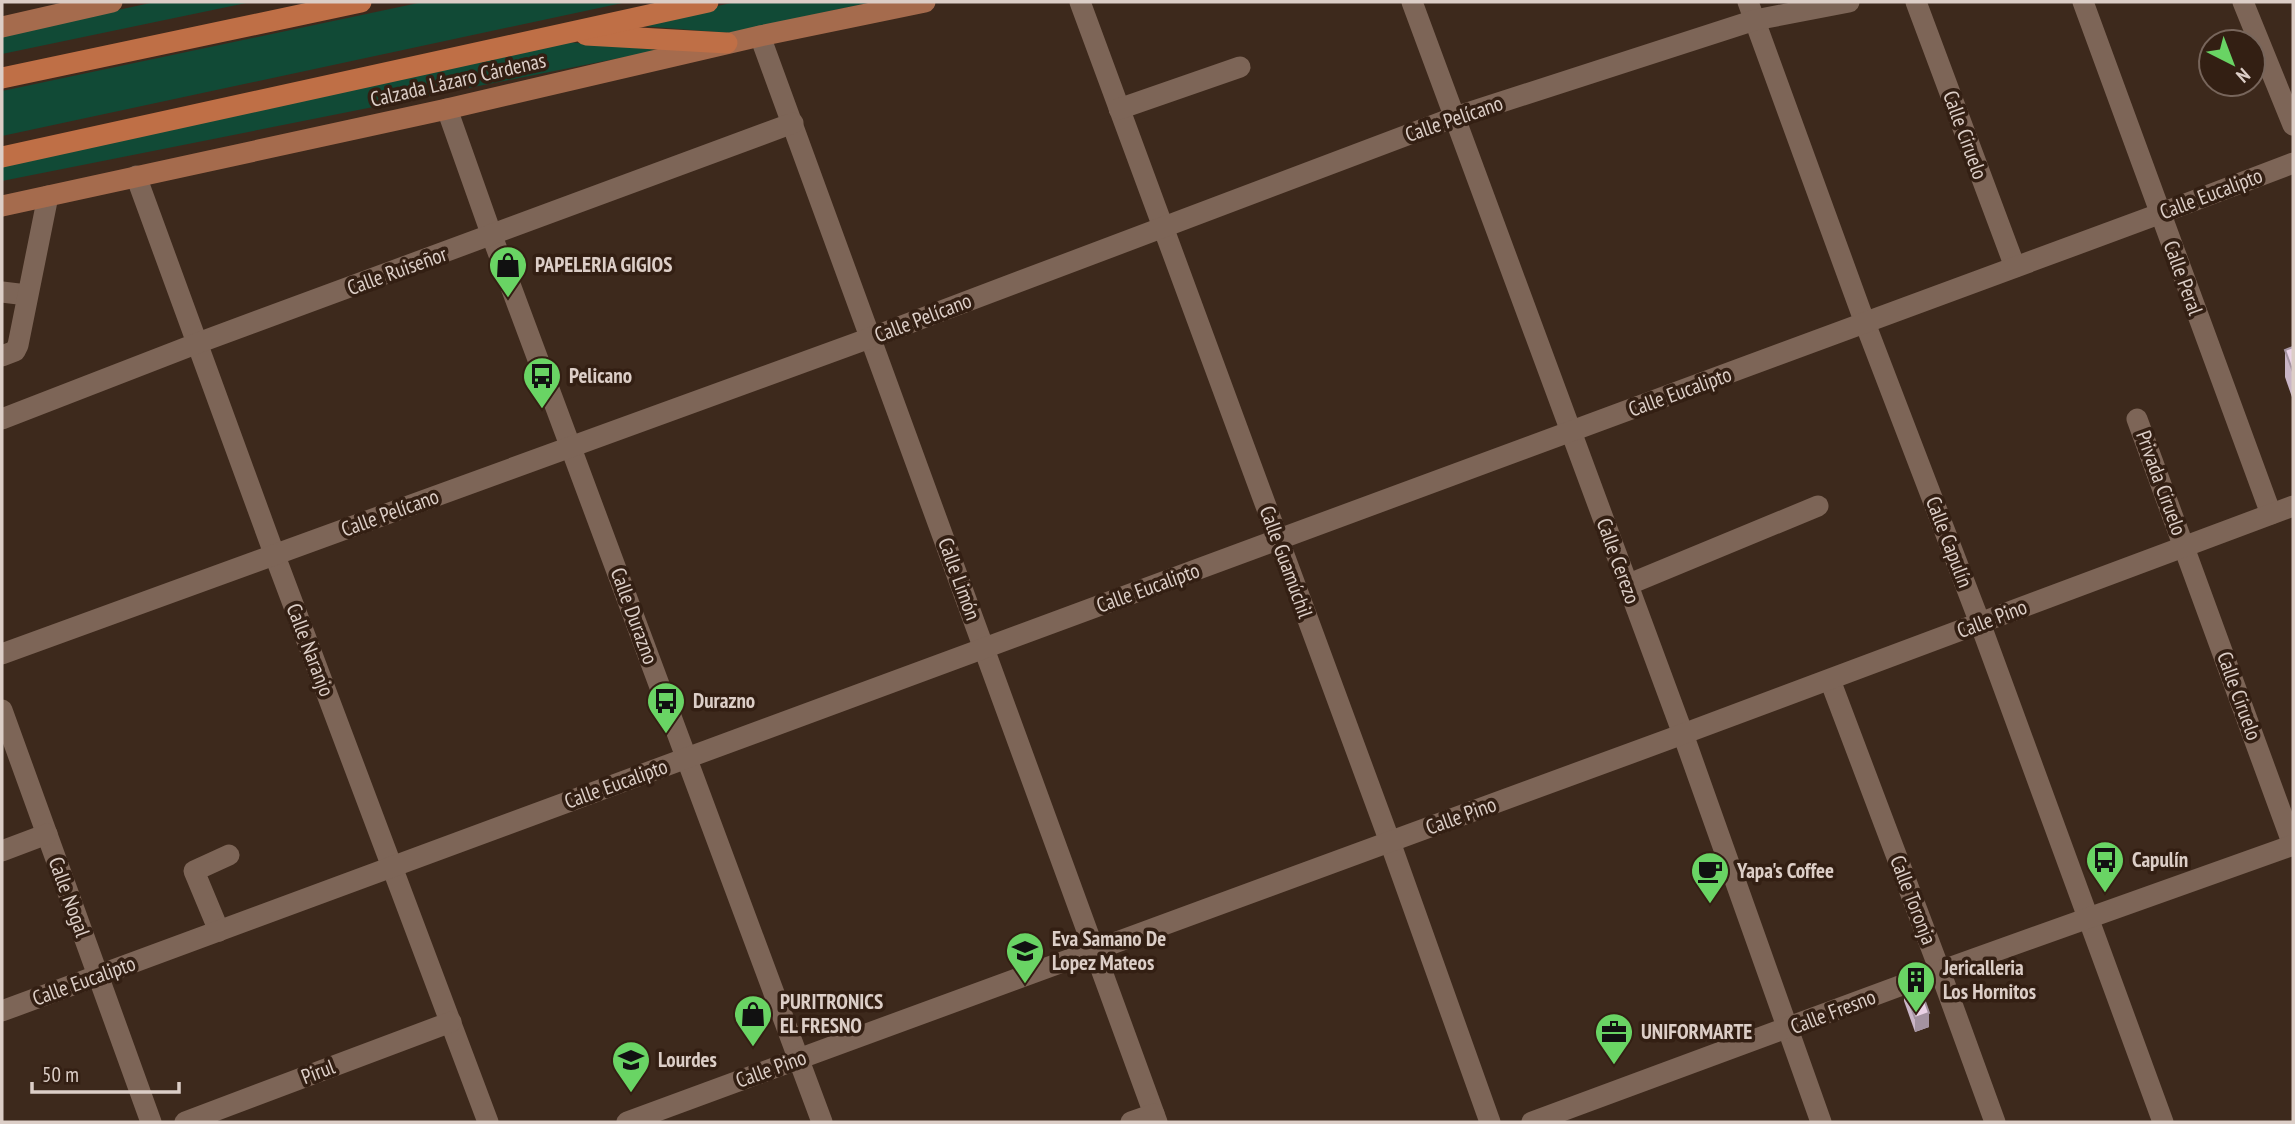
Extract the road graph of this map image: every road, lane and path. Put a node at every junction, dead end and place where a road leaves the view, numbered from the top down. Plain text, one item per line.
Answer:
1 (112, 2) edge
2 (361, 2) edge
3 (708, 2) edge
4 (925, 2) edge
5 (1080, 2) edge
6 (1412, 2) edge
7 (1849, 2) edge
8 (1916, 2) edge
9 (2083, 2) edge
10 (2243, 2) edge
11 (1751, 11) edge
12 (2, 27) edge
13 (559, 33) junction
14 (760, 36) junction
15 (727, 43) junction
16 (1240, 67) dead end
17 (2, 78) edge
18 (447, 109) junction
19 (1119, 109) junction
20 (1455, 117) junction
21 (793, 123) junction
22 (2293, 125) edge
23 (4, 156) edge
24 (2293, 163) edge
25 (136, 176) junction
26 (48, 196) junction
27 (2, 206) edge
28 (2159, 214) junction
29 (1162, 227) junction
30 (492, 236) junction
31 (2015, 267) junction
32 (2, 292) edge
33 (27, 295) junction
34 (1865, 323) junction
35 (870, 338) junction
36 (198, 344) junction
37 (2, 356) edge
38 (2, 419) edge
39 (2137, 419) dead end
40 (1570, 432) junction
41 (570, 446) junction
42 (1818, 506) dead end
43 (2293, 506) edge
44 (2271, 514) junction
45 (1278, 540) junction
46 (2184, 547) junction
47 (275, 556) junction
48 (1627, 585) junction
49 (1980, 623) junction
50 (984, 649) junction
51 (2, 654) edge
52 (1829, 680) junction
53 (2, 710) edge
54 (1683, 734) junction
55 (686, 758) junction
56 (47, 834) junction
57 (1390, 842) junction
58 (2293, 845) edge
59 (2, 850) edge
60 (229, 855) dead end
61 (392, 867) junction
62 (2087, 919) junction
63 (219, 931) junction
64 (1095, 950) junction
65 (1940, 971) junction
66 (98, 976) junction
67 (2, 1011) edge
68 (451, 1022) junction
69 (1787, 1029) junction
70 (799, 1059) junction
71 (1156, 1118) edge
72 (151, 1122) edge
73 (186, 1122) edge
74 (488, 1122) edge
75 (627, 1122) edge
76 (822, 1122) edge
77 (1131, 1122) edge
78 (1490, 1122) edge
79 (1532, 1122) edge
80 (1821, 1122) edge
81 (1994, 1122) edge
82 (2162, 1122) edge

1 - 12 main road
2 - 17 highway
3 - 13 highway, Calzada Lázaro Cárdenas
4 - 14 main road, Calzada Lázaro Cárdenas
5 - 19 street, Calle Guamúchil
6 - 20 street, Calle Cerezo
7 - 11 street, Calle Pelícano
8 - 31 street, Calle Ciruelo
9 - 28 street, Calle Peral
10 - 22 street
11 - 20 street, Calle Pelícano
11 - 34 street, Calle Capulín
13 - 15 highway
13 - 23 highway, Calzada Lázaro Cárdenas
14 - 15 main road, Calzada Lázaro Cárdenas
14 - 21 street, Calle Limón
15 - 18 main road, Calzada Lázaro Cárdenas
16 - 19 street
18 - 25 main road, Calzada Lázaro Cárdenas
18 - 30 street, Calle Durazno
19 - 29 street, Calle Guamúchil
20 - 29 street, Calle Pelícano
20 - 40 street, Calle Cerezo
21 - 30 street, Calle Ruiseñor
21 - 35 street, Calle Limón
24 - 28 street, Calle Eucalipto
25 - 26 main road, Calzada Lázaro Cárdenas
25 - 36 street, Calle Naranjo
26 - 27 main road, Calzada Lázaro Cárdenas
26 - 33 street
28 - 31 street, Calle Eucalipto
28 - 44 street, Calle Peral
29 - 35 street, Calle Pelícano
29 - 45 street, Calle Guamúchil
30 - 36 street, Calle Ruiseñor
30 - 41 street, Calle Durazno
31 - 34 street, Calle Eucalipto
32 - 33 street
33 - 37 street
34 - 40 street, Calle Eucalipto
34 - 49 street, Calle Capulín
35 - 41 street, Calle Pelícano
35 - 50 street, Calle Limón
36 - 38 street, Calle Ruiseñor
36 - 47 street, Calle Naranjo
39 - 46 street, Privada Ciruelo
40 - 45 street, Calle Eucalipto
40 - 48 street, Calle Cerezo
41 - 47 street, Calle Pelícano
41 - 55 street, Calle Durazno
42 - 48 street
43 - 44 street, Calle Pino
44 - 46 street, Calle Pino
45 - 50 street, Calle Eucalipto
45 - 57 street, Calle Guamúchil
46 - 49 street, Calle Pino
46 - 58 street, Calle Ciruelo
47 - 51 street, Calle Pelícano
47 - 61 street, Calle Naranjo
48 - 54 street, Calle Cerezo
49 - 52 street, Calle Pino
49 - 62 street, Calle Capulín
50 - 55 street, Calle Eucalipto
50 - 64 street, Calle Limón
52 - 54 street, Calle Pino
52 - 65 street, Calle Toronja
53 - 56 street, Calle Nogal
54 - 57 street, Calle Pino
54 - 69 street, Calle Cerezo
55 - 61 street, Calle Eucalipto
55 - 70 street, Calle Durazno
56 - 59 street
56 - 66 street, Calle Nogal
57 - 64 street, Calle Pino
57 - 78 street, Calle Guamúchil
58 - 62 street, Calle Fresno
60 - 63 street
61 - 63 street, Calle Eucalipto
61 - 68 street, Calle Naranjo
62 - 65 street, Calle Fresno
62 - 82 street, Calle Capulín
63 - 66 street, Calle Eucalipto
64 - 70 street, Calle Pino
64 - 71 street, Calle Limón
65 - 69 street, Calle Fresno
65 - 81 street, Calle Toronja
66 - 67 street, Calle Eucalipto
66 - 72 street, Calle Nogal
68 - 73 street, Pirul
68 - 74 street, Calle Naranjo
69 - 79 street, Calle Fresno
69 - 80 street, Calle Cerezo
70 - 75 street, Calle Pino
70 - 76 street, Calle Durazno
71 - 77 street

